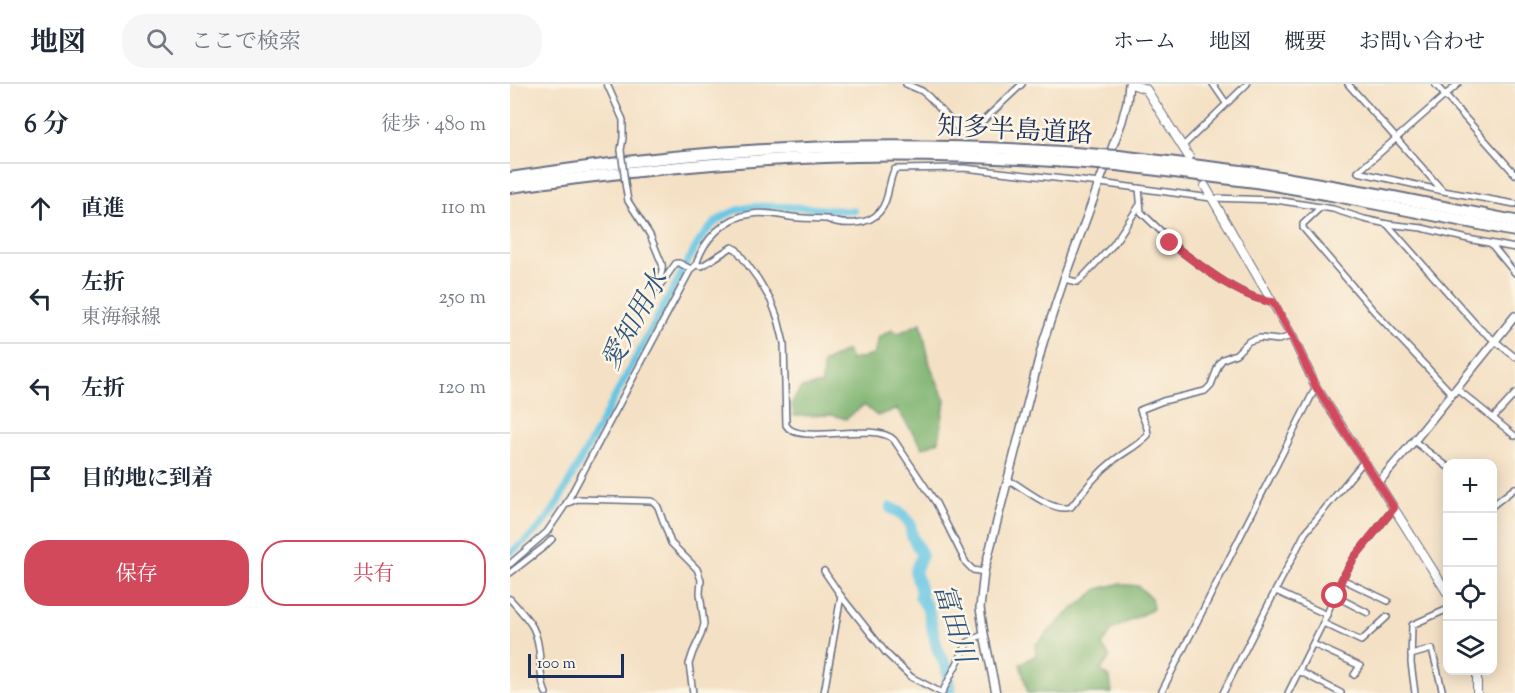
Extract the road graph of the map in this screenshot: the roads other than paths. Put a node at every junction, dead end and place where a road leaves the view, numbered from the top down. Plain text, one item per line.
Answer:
1 (607, 84) edge
2 (906, 84) edge
3 (1022, 84) edge
4 (1130, 84) edge
5 (1213, 84) edge
6 (1247, 84) edge
7 (1348, 84) edge
8 (1435, 84) edge
9 (1458, 84) edge
10 (1446, 96) junction
11 (1226, 104) junction
12 (1397, 139) junction
13 (1182, 147) junction
14 (1189, 157) dead end
15 (1099, 159) junction
16 (1118, 161) junction
17 (1515, 174) edge
18 (510, 178) edge
19 (1100, 183) junction
20 (1205, 186) dead end
21 (510, 188) edge
22 (1139, 188) junction
23 (1443, 191) junction
24 (1211, 198) junction
25 (1515, 204) edge
26 (1139, 206) junction
27 (1321, 207) junction
28 (1515, 221) edge
29 (1387, 224) junction
30 (1515, 231) edge
31 (1491, 243) junction
32 (1515, 248) edge
33 (694, 267) junction
34 (1515, 273) edge
35 (1064, 279) junction
36 (1273, 302) junction
37 (1515, 316) edge
38 (1292, 336) junction
39 (1495, 341) junction
40 (1515, 357) edge
41 (1316, 387) junction
42 (1454, 391) junction
43 (1515, 394) edge
44 (1493, 418) junction
45 (1515, 436) edge
46 (1414, 441) junction
47 (1364, 461) junction
48 (1443, 463) edge
49 (1008, 481) junction
50 (1378, 483) junction
51 (1515, 488) edge
52 (1497, 501) edge
53 (566, 504) junction
54 (1394, 508) junction
55 (552, 539) dead end
56 (510, 564) edge
57 (825, 571) dead end
58 (984, 572) junction
59 (510, 573) edge
60 (1342, 579) junction
61 (1443, 586) edge
62 (1276, 591) junction
63 (841, 596) junction
64 (1335, 596) junction
65 (510, 598) edge
66 (1388, 602) dead end
67 (1443, 611) edge
68 (1368, 613) dead end
69 (1327, 615) junction
70 (1387, 618) dead end
71 (1323, 623) junction
72 (984, 634) junction
73 (1313, 644) junction
74 (1411, 655) junction
75 (1299, 671) junction
76 (1354, 675) dead end
77 (1477, 675) edge
78 (546, 693) edge
79 (693, 693) edge
80 (824, 693) edge
81 (942, 693) edge
82 (996, 693) edge
83 (1161, 693) edge
84 (1223, 693) edge
85 (1288, 693) edge
86 (1341, 693) edge
87 (1415, 693) edge
88 (1443, 693) edge
89 (1478, 693) edge

1 - 33 street, bridge
2 - 3 street
4 - 13 main road
4 - 19 street
5 - 11 street
6 - 11 street
7 - 12 street
8 - 10 street
9 - 10 street
10 - 12 street
10 - 17 street
11 - 13 street
12 - 23 street
12 - 23 street
13 - 14 main road
15 - 16 highway, 知多半島道路, bridge
15 - 18 highway, 知多半島道路
15 - 21 highway, 知多半島道路
16 - 28 highway, 知多半島道路
16 - 30 highway, 知多半島道路
19 - 22 street
19 - 33 street
19 - 35 street
20 - 24 main road
22 - 24 street
22 - 26 street
23 - 25 street
24 - 27 street
24 - 36 main road
26 - 35 street
26 - 36 street
27 - 29 street
27 - 42 street
29 - 31 street
29 - 39 street
31 - 32 street
31 - 34 street
33 - 53 street
33 - 58 street
35 - 49 street
36 - 38 main road
37 - 39 street
38 - 41 main road
38 - 49 street
39 - 40 street
39 - 42 street
41 - 47 main road
41 - 83 street
42 - 44 street
42 - 46 street
43 - 44 street
44 - 45 street
46 - 48 street
46 - 50 street
47 - 50 main road
47 - 62 street
49 - 58 street
50 - 54 main road
51 - 52 street
53 - 56 street
53 - 79 street
54 - 60 street
54 - 61 main road
55 - 59 street
57 - 63 street
58 - 72 street
60 - 64 street
60 - 66 street
62 - 69 street
62 - 84 street
63 - 80 street
63 - 81 street
64 - 68 street
64 - 69 street
65 - 78 street
67 - 74 street
69 - 71 street
70 - 71 street
71 - 73 street
72 - 81 street
72 - 82 street
73 - 75 street
73 - 76 street
74 - 87 street
74 - 88 street
75 - 85 street
75 - 86 street
77 - 89 main road

